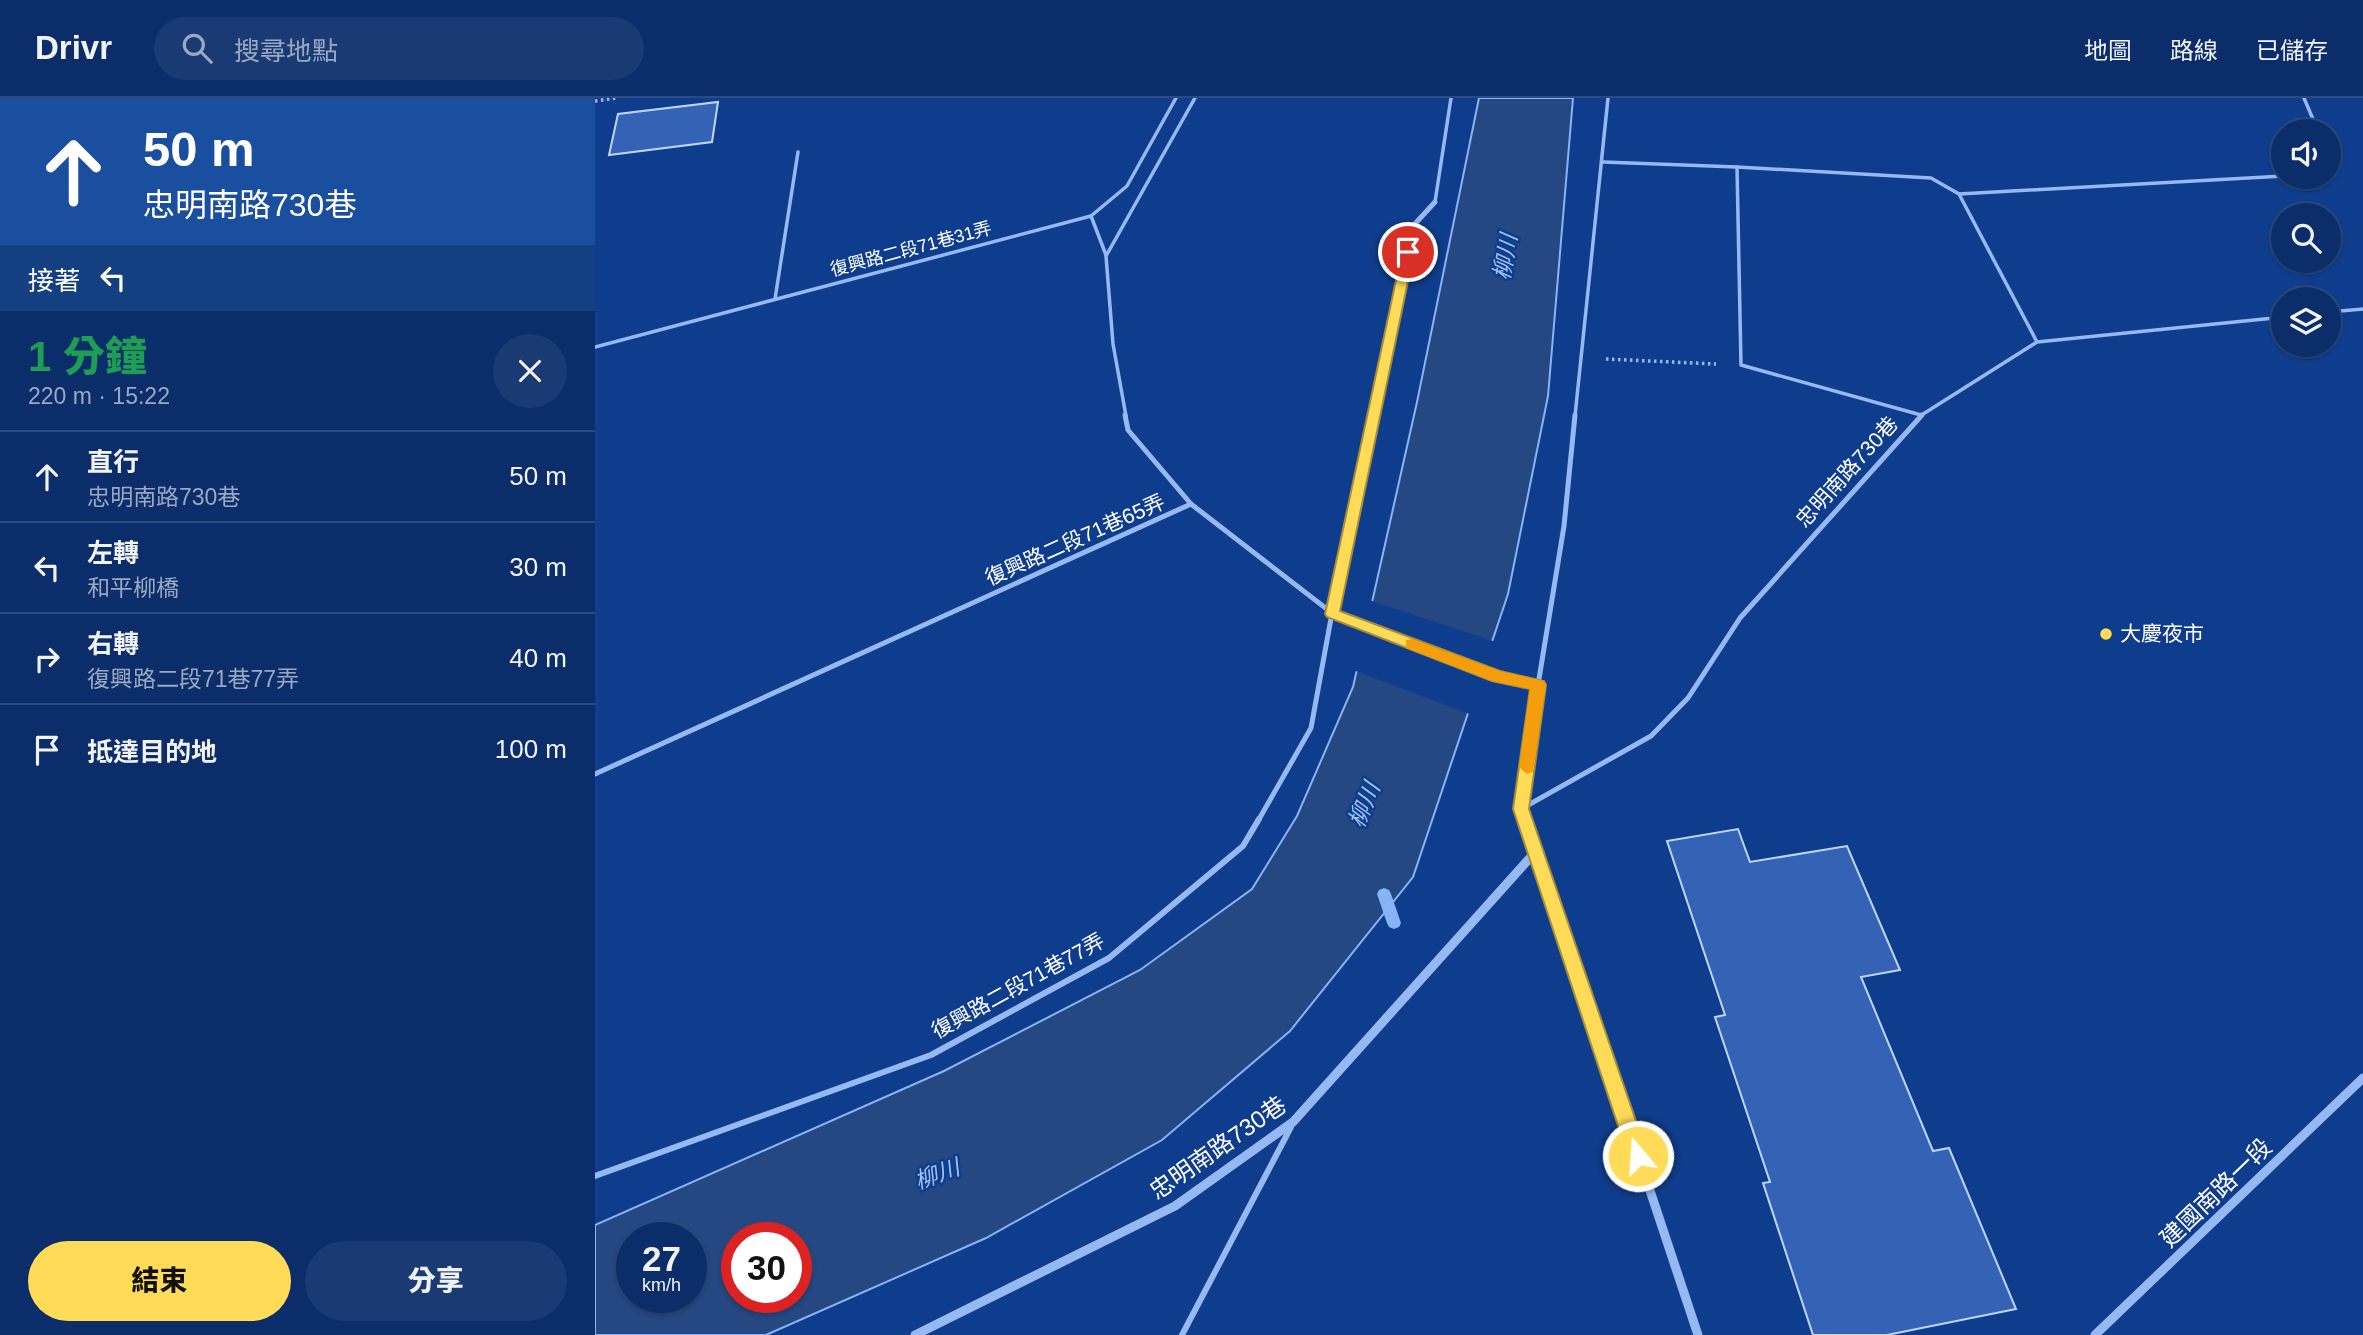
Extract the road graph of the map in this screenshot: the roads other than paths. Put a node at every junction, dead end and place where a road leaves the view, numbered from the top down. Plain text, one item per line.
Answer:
1 (1177, 98) edge
2 (1195, 98) edge
3 (1451, 98) edge
4 (1608, 98) edge
5 (2304, 98) edge
6 (2313, 119) edge
7 (798, 152) dead end
8 (1603, 162) junction
9 (1737, 167) junction
10 (2271, 177) edge
11 (1959, 194) junction
12 (1435, 202) joint
13 (1091, 216) junction
14 (1106, 256) junction
15 (775, 299) junction
16 (2363, 309) edge
17 (2341, 311) edge
18 (2271, 318) edge
19 (2037, 342) junction
20 (595, 347) edge
21 (1921, 415) junction
22 (1191, 504) junction
23 (1336, 615) junction
24 (1538, 685) junction
25 (595, 774) edge
26 (1521, 809) junction
27 (1537, 850) junction
28 (2363, 1078) edge
29 (1293, 1122) junction
30 (595, 1176) edge
31 (915, 1335) edge
32 (1182, 1335) edge
33 (1698, 1335) edge
34 (2095, 1335) edge

1 - 13 lane, 復興路二段71巷31弄
2 - 14 lane
3 - 12 lane, 復興路二段71巷77弄
4 - 8 lane
5 - 6 lane
7 - 15 lane
8 - 9 lane
8 - 24 lane
9 - 11 lane
9 - 21 lane
10 - 11 lane
11 - 19 lane
12 - 23 street, 復興路二段71巷77弄
13 - 14 lane, 復興路二段71巷65弄
13 - 15 lane, 復興路二段71巷31弄
14 - 22 lane, 復興路二段71巷65弄
15 - 20 lane, 復興路二段71巷31弄
16 - 17 lane
18 - 19 lane, 忠明南路730巷
19 - 21 lane, 忠明南路730巷
21 - 26 lane, 忠明南路730巷
22 - 23 lane
22 - 25 lane, 復興路二段71巷65弄
23 - 24 street
23 - 30 lane, 復興路二段71巷77弄
24 - 26 street
26 - 27 street
27 - 29 street, 忠明南路730巷
27 - 33 street
28 - 34 street, 建國南路一段
29 - 31 street, 忠明南路730巷
29 - 32 lane

